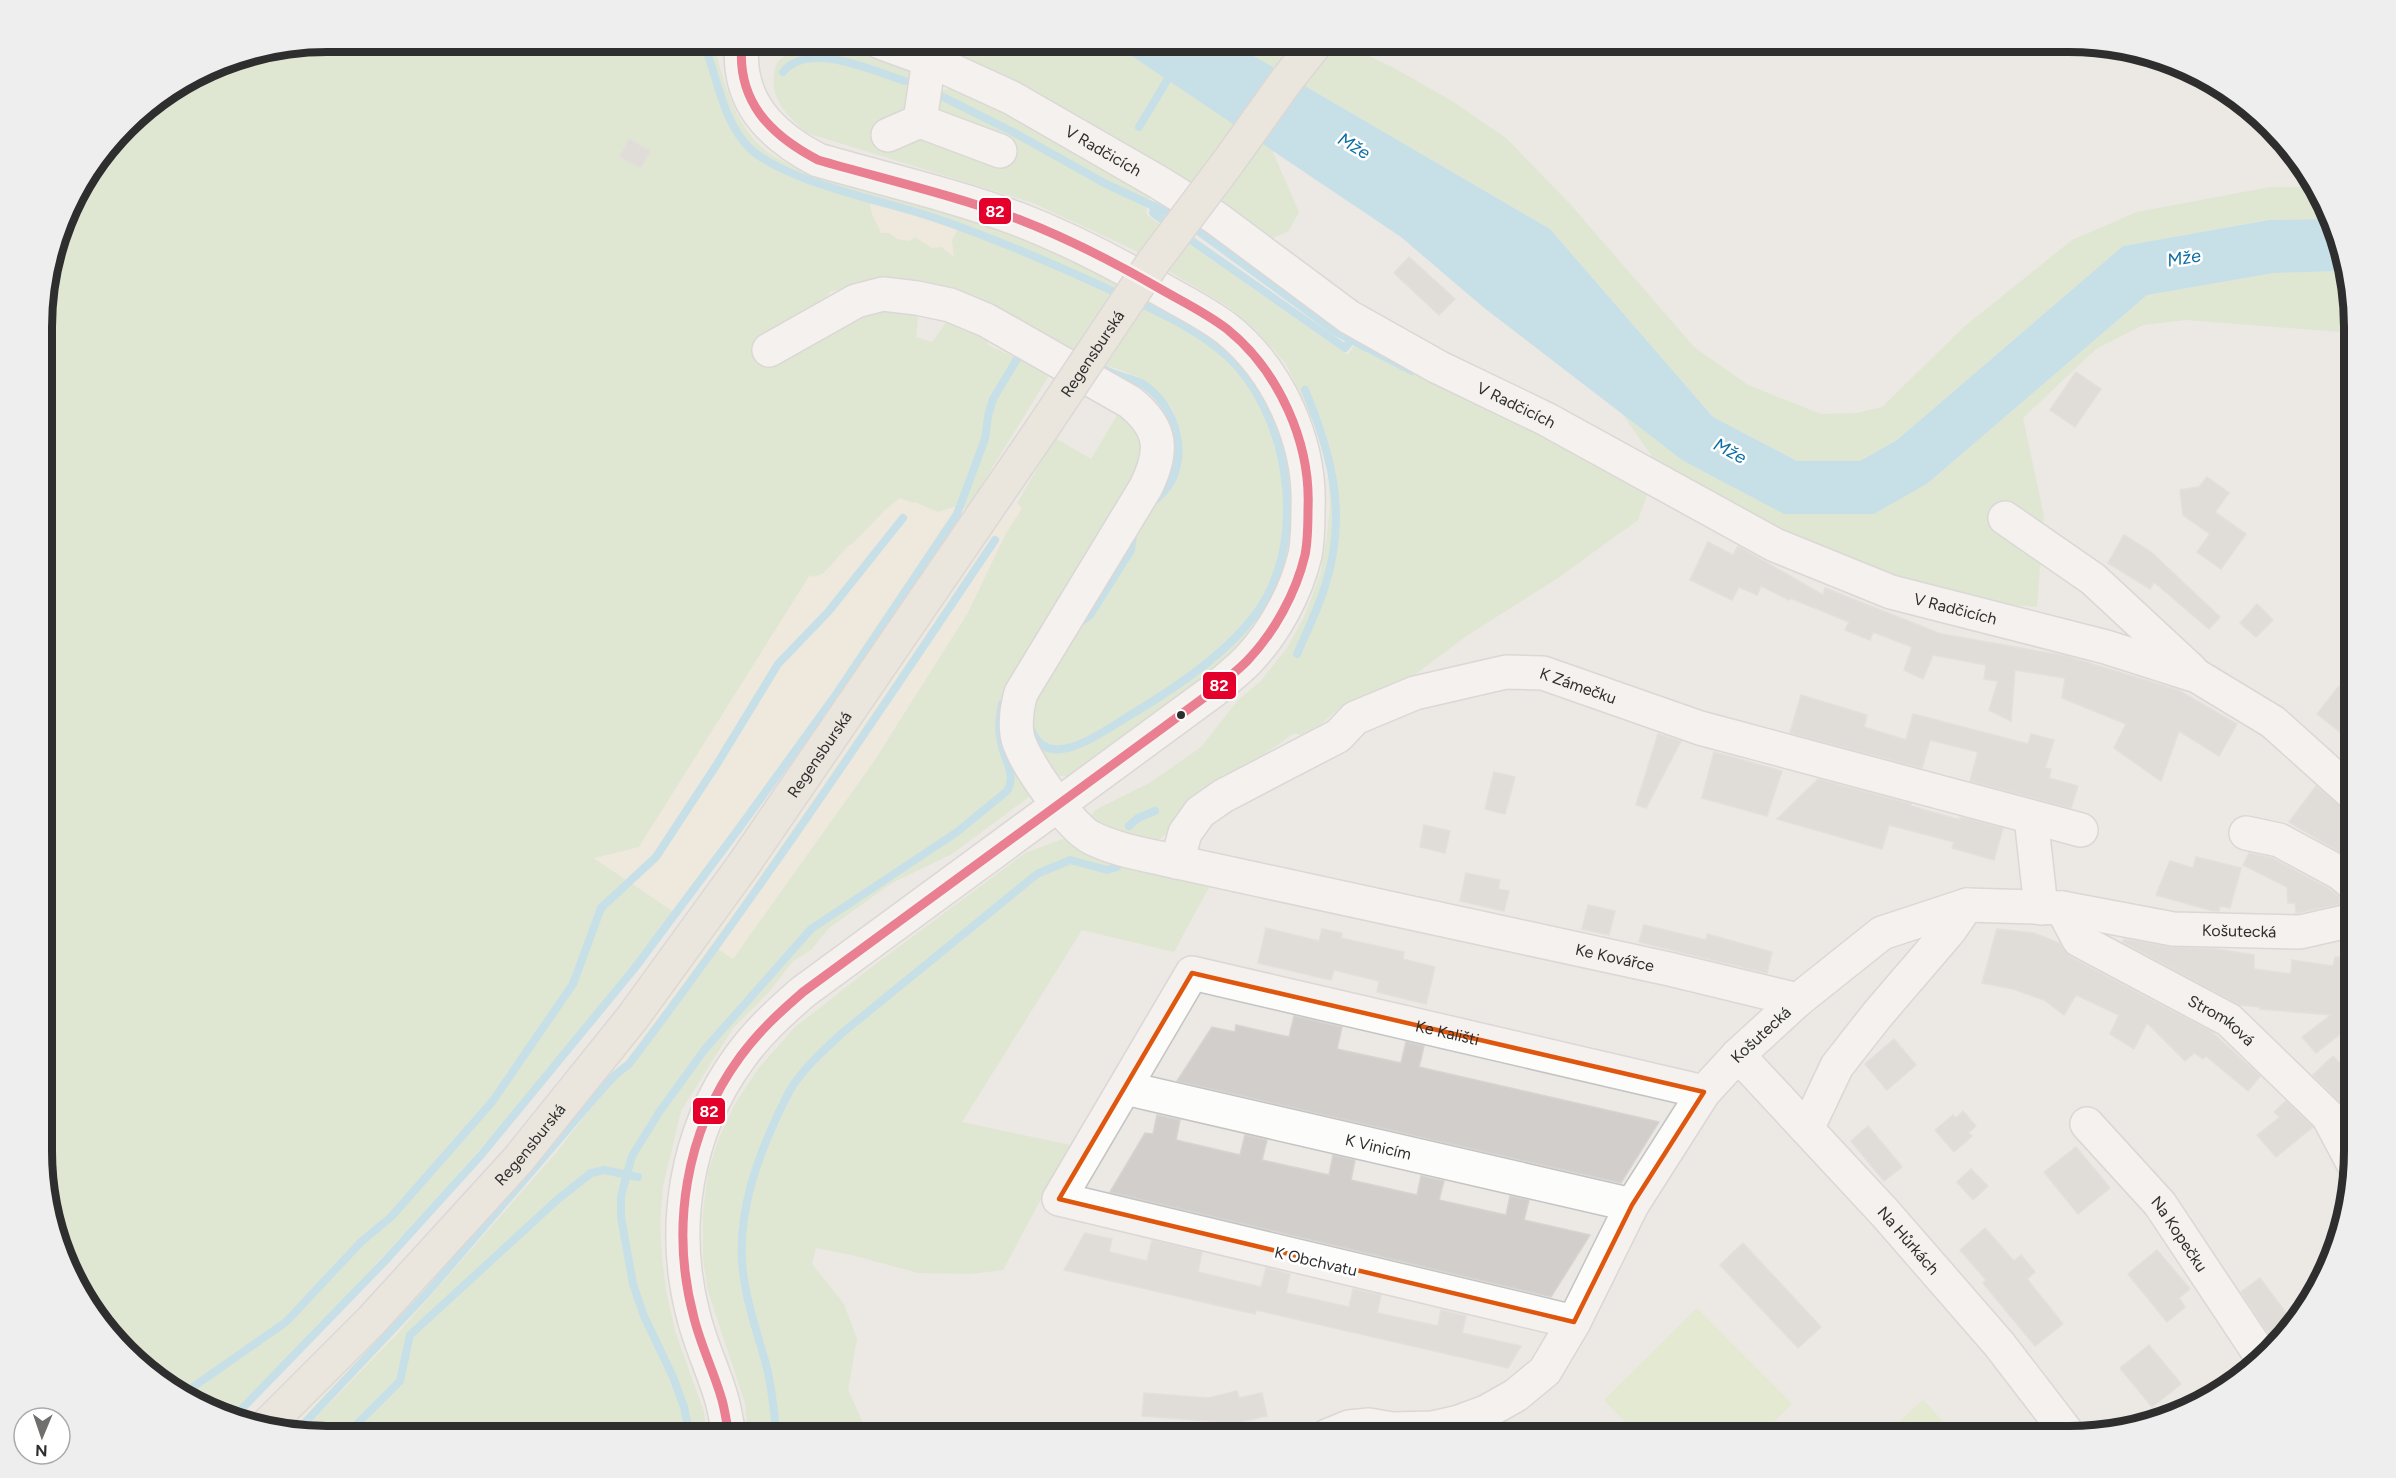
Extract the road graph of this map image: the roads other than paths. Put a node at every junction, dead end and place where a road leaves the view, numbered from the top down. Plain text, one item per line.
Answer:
1 (741, 52) edge
2 (907, 52) edge
3 (1309, 52) edge
4 (929, 60) junction
5 (920, 121) junction
6 (888, 135) dead end
7 (1000, 151) dead end
8 (769, 350) dead end
9 (2005, 519) dead end
10 (2197, 676) junction
11 (2344, 786) edge
12 (1059, 804) junction
13 (2031, 817) junction
14 (2081, 830) dead end
15 (2246, 832) dead end
16 (1177, 862) junction
17 (2344, 876) edge
18 (1967, 905) junction
19 (2052, 908) junction
20 (2344, 923) edge
21 (1798, 1000) junction
22 (1738, 1055) junction
23 (1125, 1088) junction
24 (1704, 1092) junction
25 (2086, 1124) dead end
26 (1807, 1129) junction
27 (2344, 1146) edge
28 (1632, 1205) junction
29 (1574, 1322) junction
30 (2257, 1350) edge
31 (272, 1420) edge
32 (727, 1426) edge
33 (1358, 1426) edge
34 (1375, 1426) edge
35 (1441, 1426) edge
36 (2062, 1426) edge

1 - 12 street
2 - 4 street, V Radčicích
3 - 31 main road, Regensburská, bridge
4 - 5 street
4 - 10 street, V Radčicích
5 - 6 street
5 - 7 street
8 - 12 street, Ke Kovářce
9 - 10 street, V Radčicích
10 - 11 street, V Radčicích
12 - 16 street, Ke Kovářce
12 - 32 street
13 - 14 street, K Zámečku
13 - 16 street, K Zámečku
13 - 19 street
15 - 17 street
16 - 21 street, Ke Kovářce
18 - 19 street, Košutecká
18 - 21 street, Košutecká
18 - 26 street
19 - 20 street, Košutecká
19 - 27 street, Stromková
21 - 22 street, Košutecká
22 - 24 street, Košutecká
22 - 26 street, Na Hůrkách
23 - 24 street, Ke Kališti
23 - 28 street, K Vinicím
23 - 29 street, K Obchvatu
24 - 28 street, Košutecká
25 - 30 street, Na Kopečku
26 - 36 street, Na Hůrkách
28 - 29 street, Košutecká
29 - 35 street, Košutecká
33 - 34 street, Košutecká

